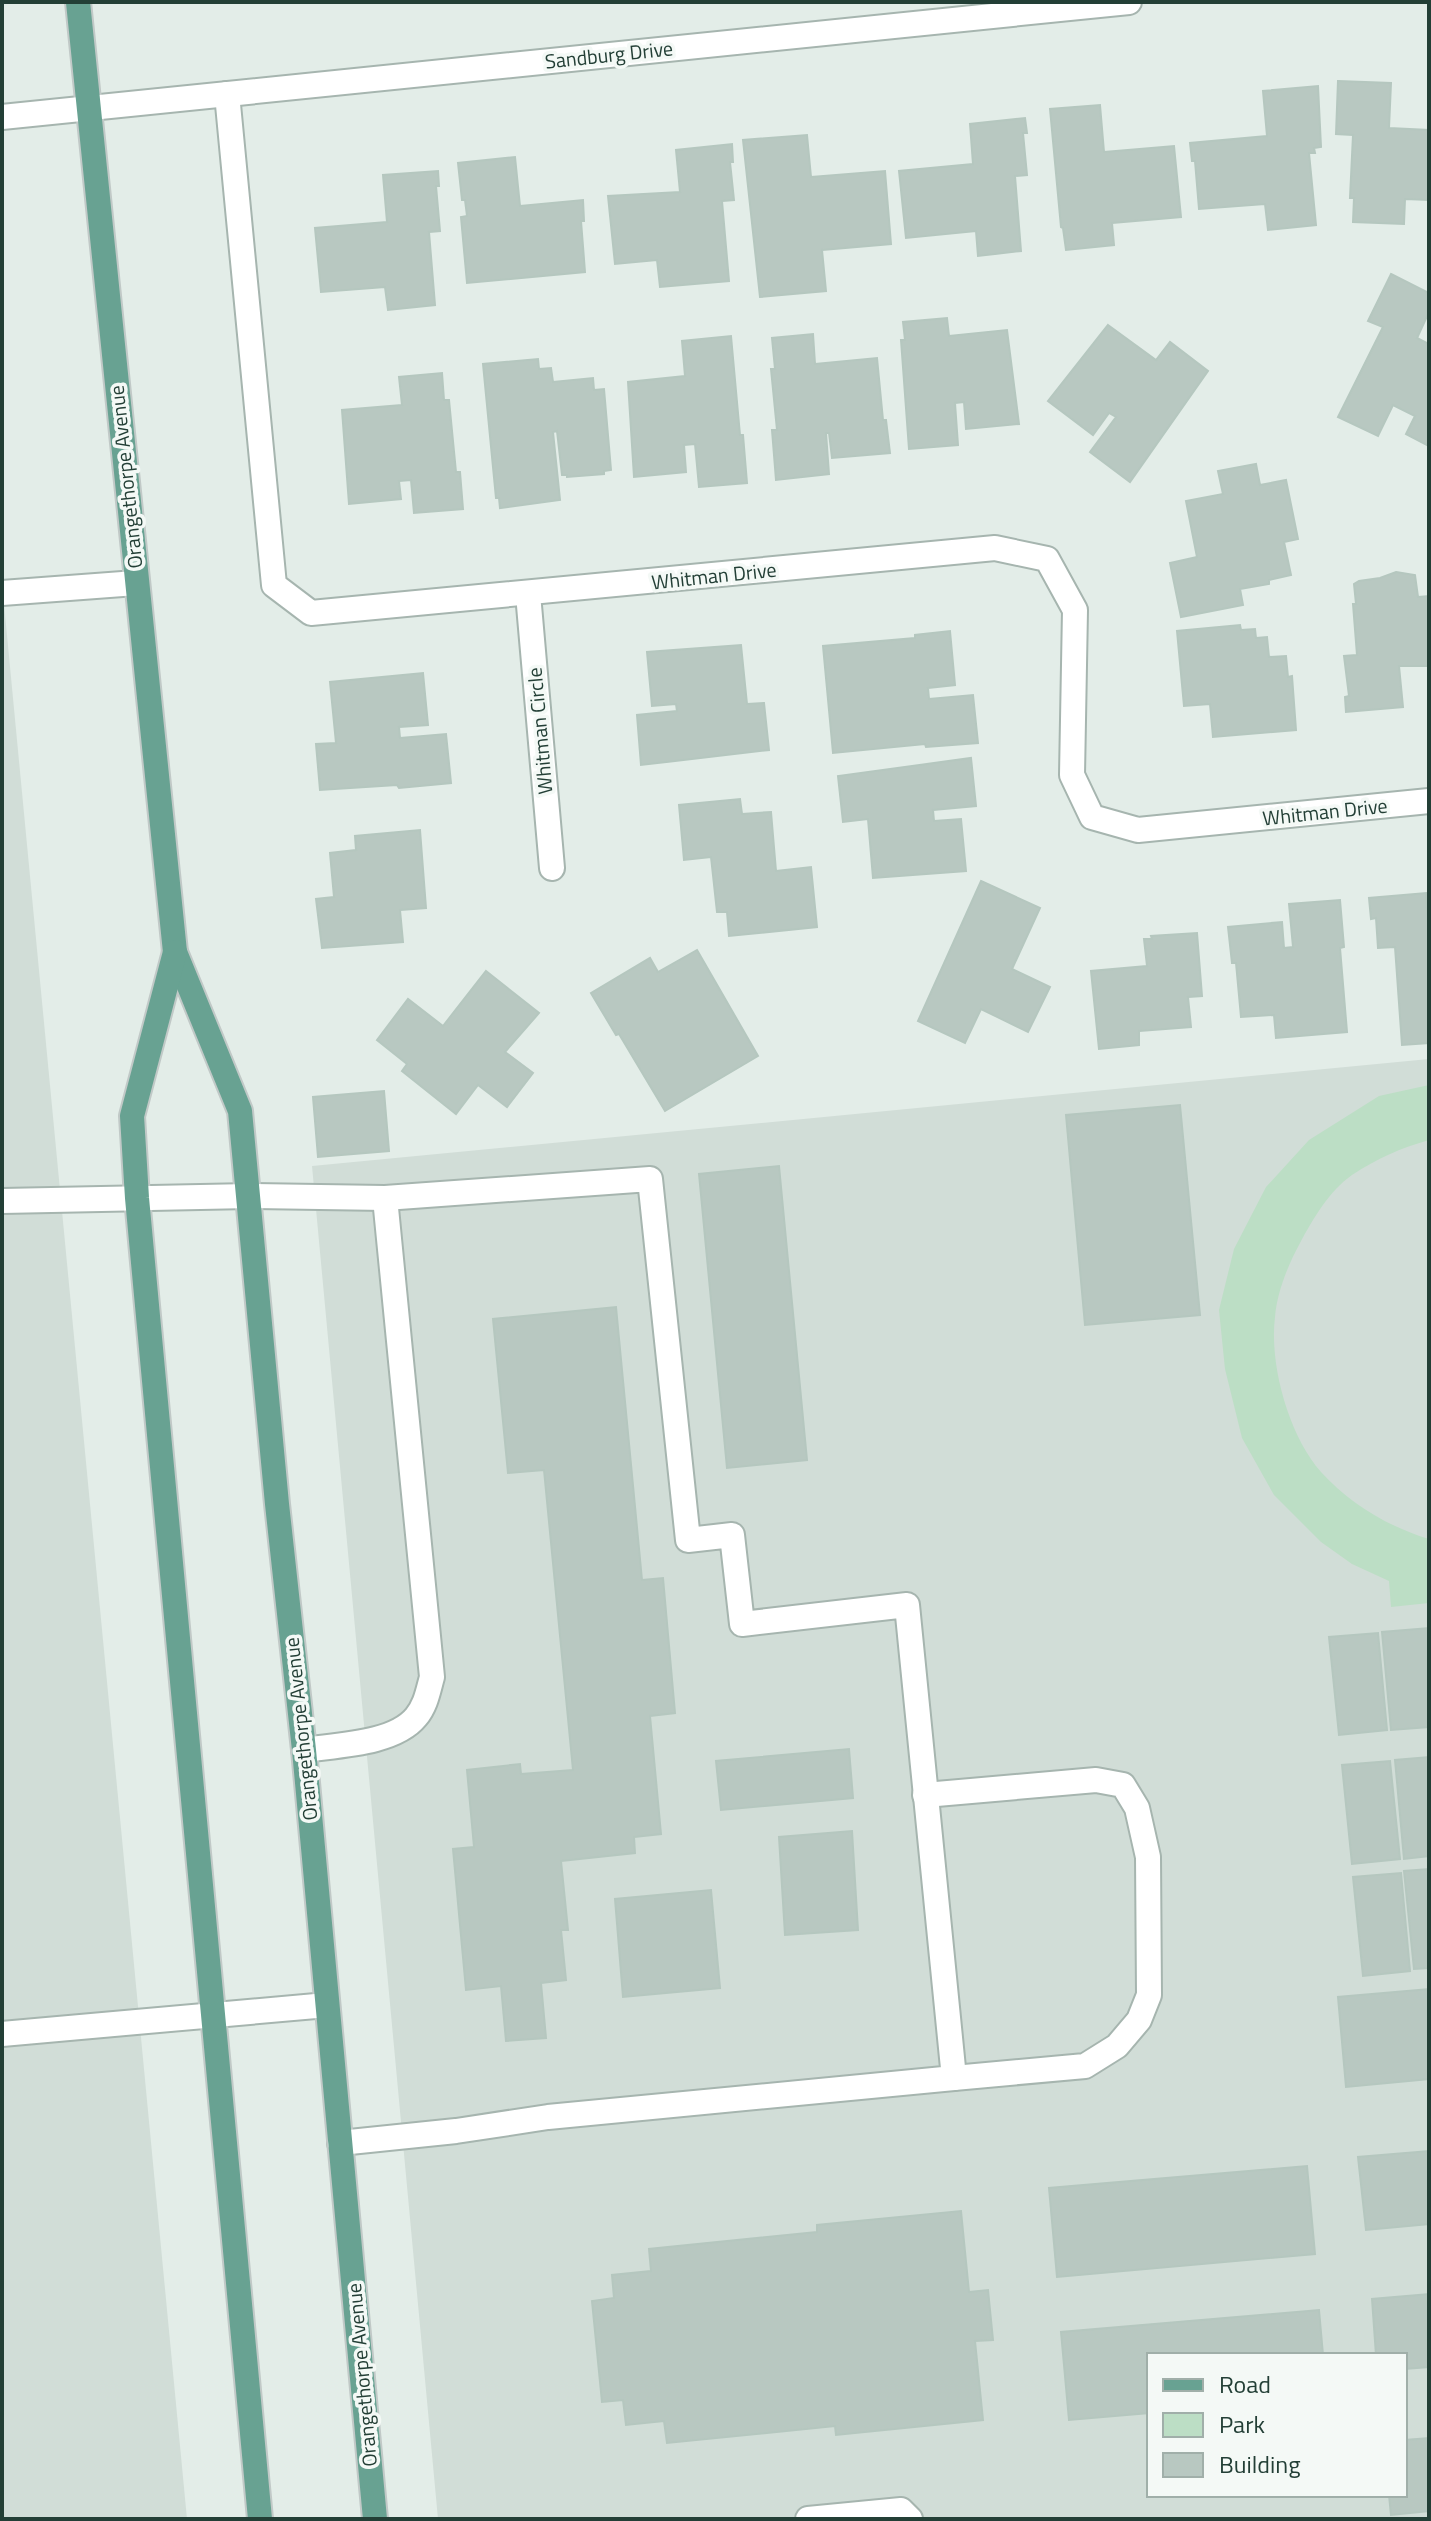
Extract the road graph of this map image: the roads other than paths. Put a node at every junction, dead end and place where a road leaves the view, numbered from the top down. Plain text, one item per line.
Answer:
1 (78, 2) edge
2 (1129, 2) edge
3 (227, 94) junction
4 (88, 108) junction
5 (2, 117) edge
6 (136, 583) junction
7 (2, 593) edge
8 (528, 594) junction
9 (1429, 801) edge
10 (552, 868) dead end
11 (175, 952) junction
12 (250, 1196) junction
13 (137, 1198) junction
14 (385, 1198) junction
15 (2, 1201) edge
16 (304, 1750) junction
17 (925, 1795) junction
18 (327, 2005) junction
19 (212, 2015) junction
20 (2, 2034) edge
21 (954, 2078) junction
22 (340, 2143) junction
23 (260, 2519) edge
24 (375, 2519) edge
25 (808, 2519) edge
26 (910, 2519) edge

1 - 4 main road, Orangethorpe Avenue
2 - 3 street, Sandburg Drive
3 - 4 street, Sandburg Drive
3 - 8 street, Whitman Drive
4 - 5 street, Sandburg Drive
4 - 6 main road, Orangethorpe Avenue
6 - 7 street
6 - 11 main road, Orangethorpe Avenue
8 - 9 street, Whitman Drive
8 - 10 street, Whitman Circle
11 - 12 main road, Orangethorpe Avenue
11 - 13 main road, Orangethorpe Avenue
12 - 13 street
12 - 14 street
12 - 16 main road, Orangethorpe Avenue
13 - 15 street
13 - 19 main road, Orangethorpe Avenue
14 - 16 street
14 - 17 street
16 - 18 main road, Orangethorpe Avenue
17 - 21 street
17 - 21 street
18 - 19 street
18 - 22 main road, Orangethorpe Avenue
19 - 20 street
19 - 23 main road, Orangethorpe Avenue
21 - 22 street
22 - 24 main road, Orangethorpe Avenue
25 - 26 street

